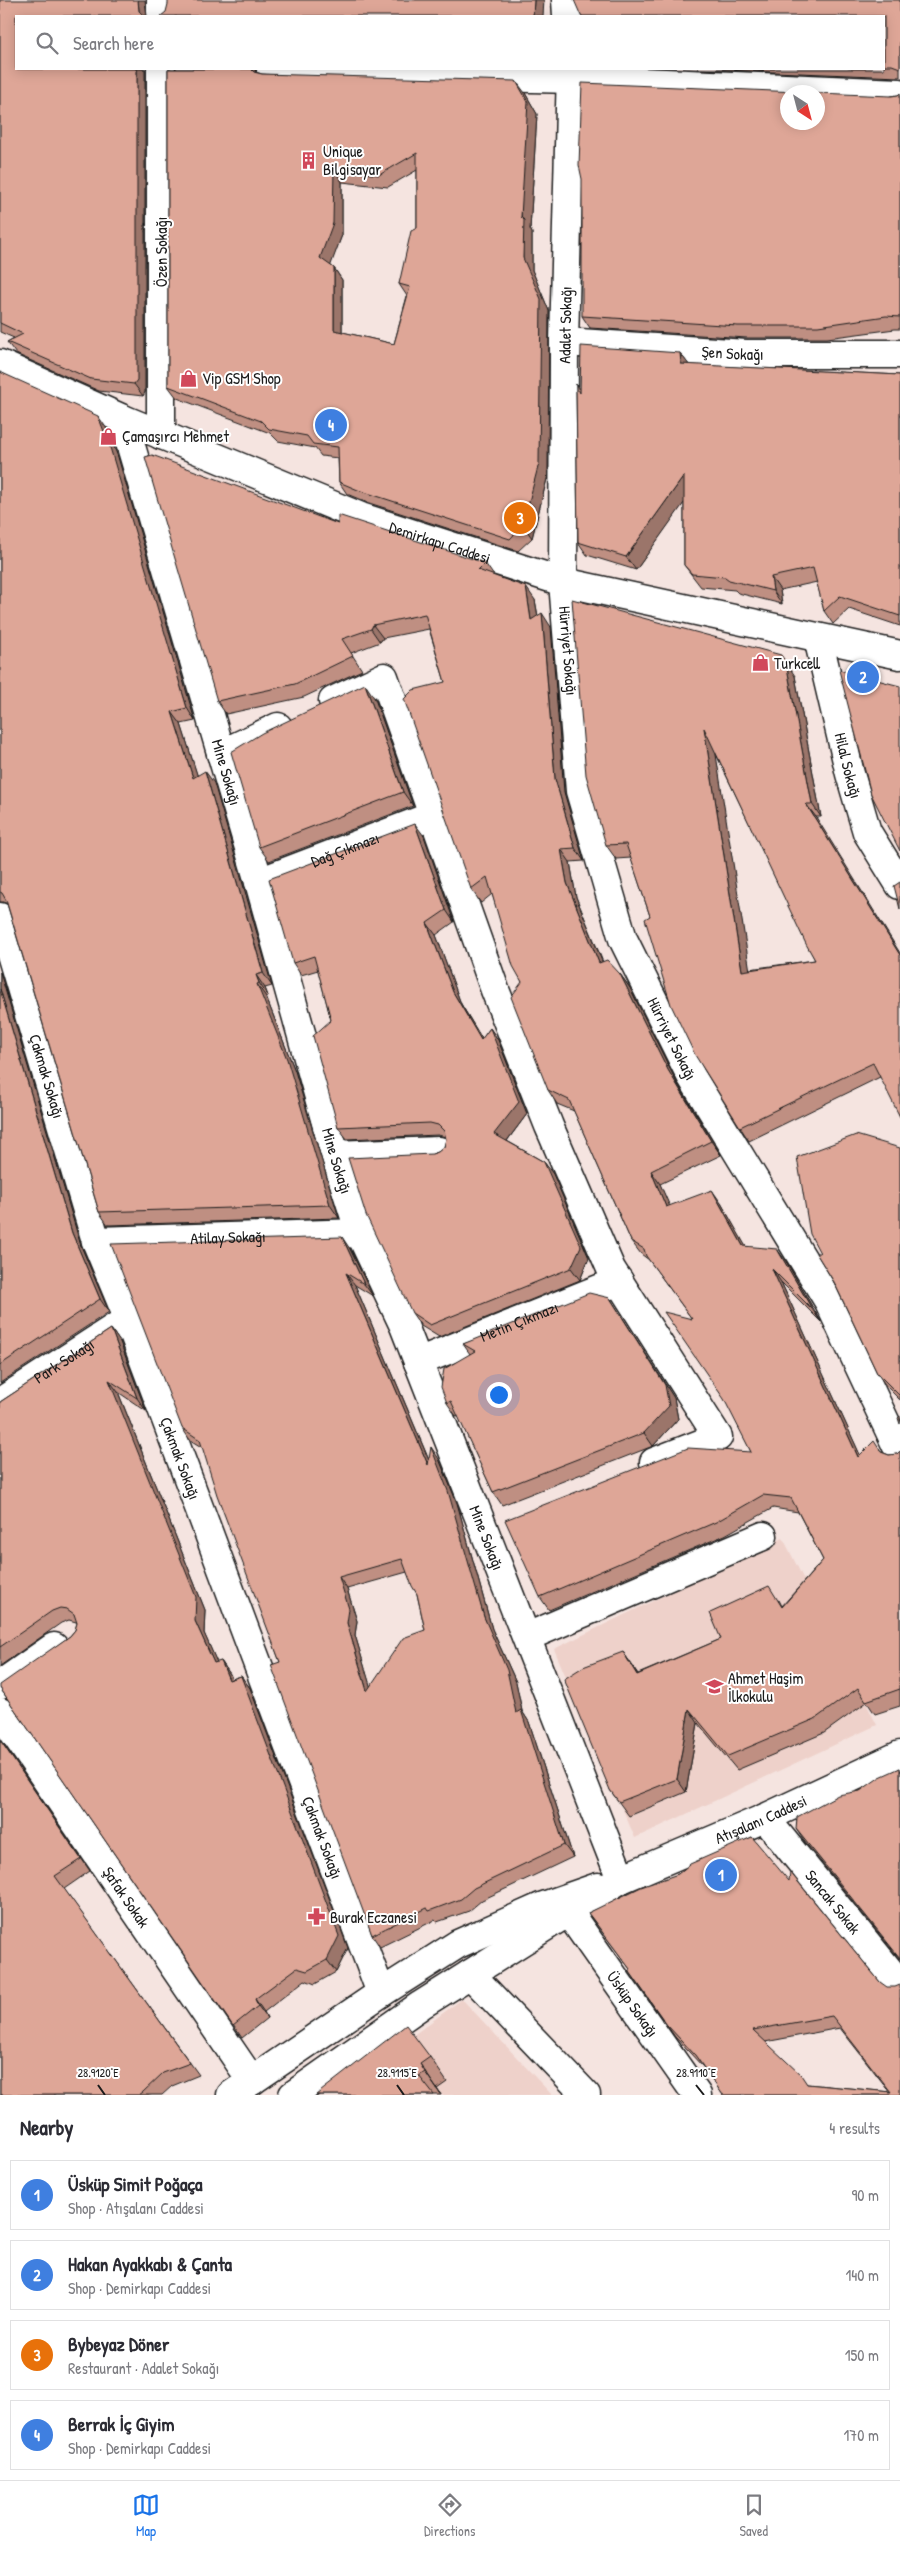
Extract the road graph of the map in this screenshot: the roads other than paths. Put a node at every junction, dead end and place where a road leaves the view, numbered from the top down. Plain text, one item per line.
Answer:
1 (161, 0) edge
2 (566, 0) edge
3 (161, 15) edge
4 (567, 15) edge
5 (161, 70) edge
6 (271, 71) dead end
7 (571, 74) edge
8 (900, 93) edge
9 (564, 342) junction
10 (900, 354) edge
11 (0, 364) edge
12 (123, 419) junction
13 (161, 435) junction
14 (563, 582) junction
15 (818, 638) junction
16 (900, 655) edge
17 (221, 754) junction
18 (432, 816) junction
19 (259, 882) junction
20 (900, 884) edge
21 (0, 917) edge
22 (439, 1151) edge
23 (335, 1155) junction
24 (360, 1233) junction
25 (96, 1240) junction
26 (618, 1281) junction
27 (128, 1318) junction
28 (418, 1362) junction
29 (0, 1402) edge
30 (900, 1453) edge
31 (628, 1472) edge
32 (511, 1518) edge
33 (484, 1529) junction
34 (763, 1536) dead end
35 (70, 1636) edge
36 (527, 1637) junction
37 (0, 1685) edge
38 (0, 1712) edge
39 (900, 1755) edge
40 (765, 1818) junction
41 (621, 1879) junction
42 (569, 1913) junction
43 (470, 1974) junction
44 (900, 1984) edge
45 (381, 1993) junction
46 (241, 2088) edge
47 (293, 2095) edge
48 (586, 2095) edge
49 (697, 2095) edge

1 - 3 main road
2 - 4 main road
5 - 13 main road, Özen Sokağı
6 - 7 main road
7 - 8 main road
7 - 9 main road, Adalet Sokağı
9 - 10 main road, Şen Sokağı
9 - 14 main road, Adalet Sokağı
11 - 12 main road, Demirkapı Caddesi
12 - 13 main road, Demirkapı Caddesi
12 - 17 main road, Mine Sokağı
13 - 14 main road, Demirkapı Caddesi
14 - 15 main road, Demirkapı Caddesi
14 - 30 main road, Hürriyet Sokağı
15 - 16 main road, Demirkapı Caddesi
15 - 20 main road, Hilal Sokağı
17 - 18 main road
17 - 19 main road, Mine Sokağı
18 - 19 main road, Dağ Çıkmazı
18 - 26 main road
19 - 23 main road, Mine Sokağı
21 - 25 main road, Çakmak Sokağı
22 - 23 main road
23 - 24 main road, Mine Sokağı
24 - 25 main road, Atilay Sokağı
24 - 28 main road, Mine Sokağı
25 - 27 main road, Çakmak Sokağı
26 - 28 main road, Metin Çıkmazı
26 - 31 main road
27 - 29 main road, Park Sokağı
27 - 45 main road, Çakmak Sokağı
28 - 33 main road, Mine Sokağı
32 - 33 main road
33 - 36 main road, Mine Sokağı
34 - 36 main road
35 - 37 main road
36 - 41 main road, Mine Sokağı
38 - 46 main road, Şafak Sokak
39 - 40 main road, Atışalanı Caddesi
40 - 41 main road, Atışalanı Caddesi
40 - 44 main road, Sancak Sokak
41 - 42 main road
41 - 45 main road
42 - 43 main road
42 - 49 main road, Üsküp Sokağı
43 - 47 main road
43 - 48 main road
45 - 46 main road

